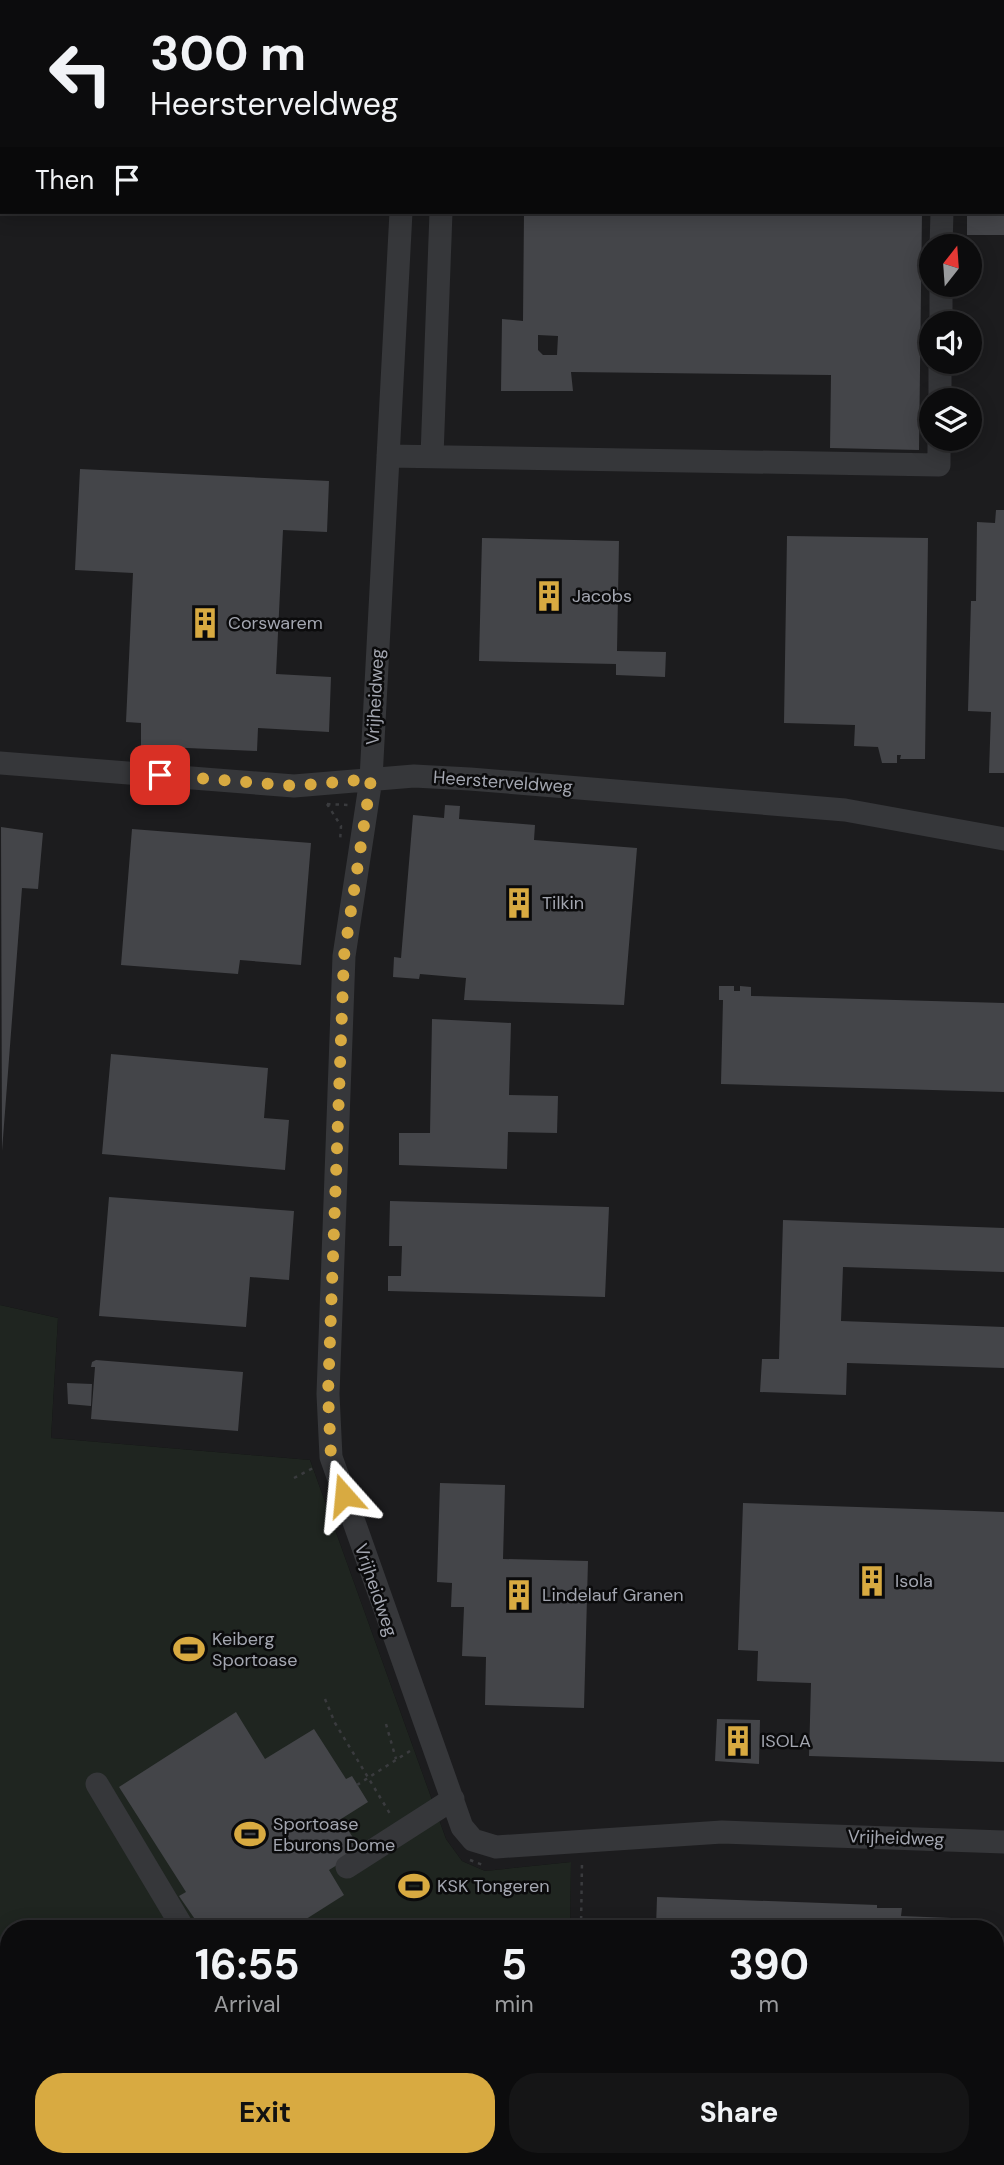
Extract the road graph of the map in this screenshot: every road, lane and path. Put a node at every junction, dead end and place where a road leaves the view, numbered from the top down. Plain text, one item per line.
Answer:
1 (401, 214) edge
2 (440, 214) edge
3 (942, 214) edge
4 (941, 234) edge
5 (939, 451) edge
6 (388, 456) junction
7 (432, 456) junction
8 (0, 763) edge
9 (371, 779) junction
10 (327, 804) dead end
11 (1004, 839) edge
12 (339, 852) dead end
13 (320, 1464) dead end
14 (322, 1475) dead end
15 (325, 1699) dead end
16 (386, 1724) dead end
17 (430, 1737) junction
18 (396, 1759) junction
19 (368, 1778) junction
20 (97, 1784) dead end
21 (357, 1785) dead end
22 (453, 1800) junction
23 (393, 1820) dead end
24 (583, 1840) junction
25 (1004, 1842) edge
26 (465, 1857) dead end
27 (347, 1867) dead end
28 (492, 1867) dead end
29 (178, 1920) edge
30 (581, 1920) edge

1 - 6 street, Vrijheidweg
2 - 7 street
3 - 4 street
5 - 7 street
6 - 7 street
6 - 9 street, Vrijheidweg
8 - 9 street, Heersterveldweg
9 - 11 street, Heersterveldweg
9 - 17 street, Vrijheidweg
10 - 12 path
13 - 14 path
15 - 19 path
16 - 18 path
17 - 18 path
17 - 22 street, Vrijheidweg
18 - 19 path
19 - 21 path
19 - 23 path
20 - 29 street
22 - 24 street, Vrijheidweg
22 - 27 street
24 - 25 street, Vrijheidweg
24 - 30 path
26 - 28 path

